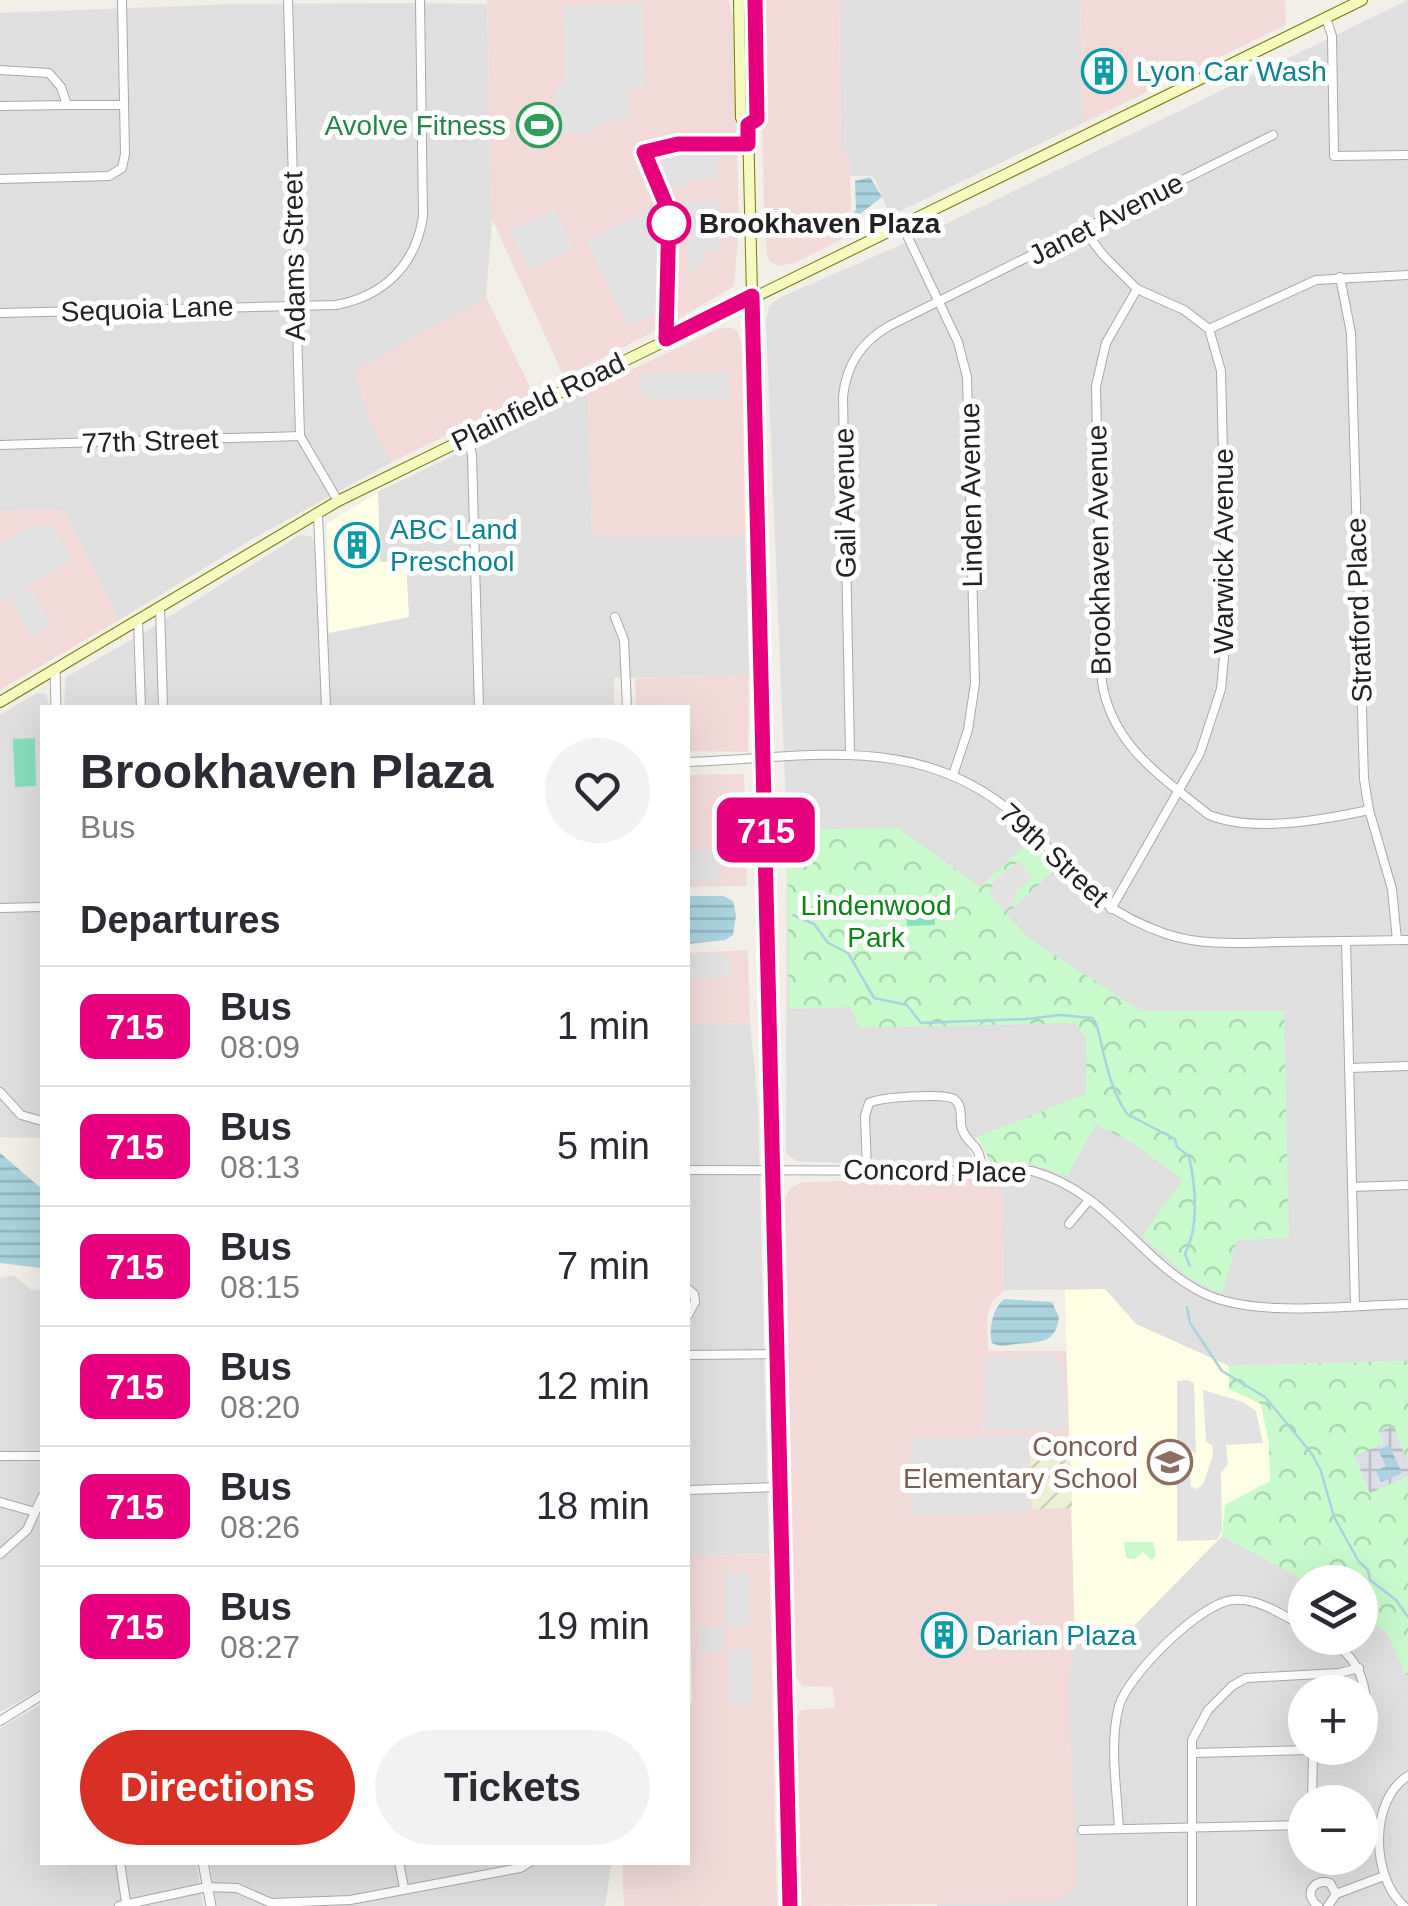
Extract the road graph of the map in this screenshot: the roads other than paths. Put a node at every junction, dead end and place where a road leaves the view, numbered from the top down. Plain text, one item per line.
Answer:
1 (122, 0) edge
2 (288, 0) edge
3 (420, 0) edge
4 (739, 0) edge
5 (755, 0) edge
6 (1362, 0) edge
7 (1326, 18) junction
8 (0, 70) edge
9 (124, 104) junction
10 (0, 106) edge
11 (68, 106) junction
12 (748, 125) junction
13 (1273, 135) dead end
14 (1408, 155) edge
15 (0, 179) edge
16 (903, 227) junction
17 (1084, 230) junction
18 (1408, 275) edge
19 (1340, 277) junction
20 (1137, 289) junction
21 (752, 296) junction
22 (939, 301) junction
23 (295, 304) junction
24 (0, 313) edge
25 (1209, 330) junction
26 (300, 436) junction
27 (468, 437) junction
28 (0, 444) edge
29 (338, 501) junction
30 (318, 512) junction
31 (160, 606) junction
32 (615, 617) dead end
33 (138, 620) junction
34 (56, 669) junction
35 (0, 702) edge
36 (56, 705) edge
37 (140, 705) edge
38 (163, 705) edge
39 (326, 705) edge
40 (480, 705) edge
41 (627, 705) edge
42 (850, 754) junction
43 (764, 760) junction
44 (690, 762) edge
45 (953, 774) junction
46 (1180, 792) junction
47 (1369, 810) junction
48 (40, 907) edge
49 (0, 908) edge
50 (1111, 908) junction
51 (1396, 940) junction
52 (1408, 940) edge
53 (1346, 941) junction
54 (1408, 1066) edge
55 (1349, 1068) junction
56 (0, 1092) edge
57 (40, 1120) edge
58 (774, 1169) junction
59 (690, 1170) edge
60 (867, 1170) junction
61 (981, 1170) junction
62 (1408, 1186) edge
63 (1352, 1187) junction
64 (1089, 1200) junction
65 (1069, 1224) dead end
66 (1408, 1304) edge
67 (1355, 1305) junction
68 (777, 1354) junction
69 (690, 1355) edge
70 (0, 1456) edge
71 (40, 1456) edge
72 (780, 1487) junction
73 (690, 1490) edge
74 (0, 1502) edge
75 (40, 1502) edge
76 (36, 1512) junction
77 (0, 1554) edge
78 (1288, 1619) edge
79 (1350, 1655) edge
80 (1359, 1668) junction
81 (1360, 1675) edge
82 (40, 1696) edge
83 (0, 1721) edge
84 (1192, 1753) junction
85 (1408, 1776) edge
86 (1312, 1785) edge
87 (1192, 1822) junction
88 (1288, 1825) edge
89 (1119, 1829) junction
90 (1082, 1830) dead end
91 (120, 1865) edge
92 (204, 1865) edge
93 (400, 1865) edge
94 (525, 1865) edge
95 (1384, 1876) junction
96 (207, 1886) junction
97 (404, 1888) junction
98 (1336, 1894) junction
99 (123, 1904) edge
100 (210, 1906) edge
101 (790, 1906) edge
102 (1192, 1906) edge
103 (1318, 1906) edge
104 (1328, 1906) edge
105 (1404, 1906) edge

1 - 9 street
2 - 23 street, Adams Street
3 - 23 street, Sequoia Lane
4 - 12 main road
5 - 12 main road
6 - 7 main road, Plainfield Road
7 - 14 street
7 - 16 main road, Plainfield Road
8 - 11 street
9 - 11 street
9 - 15 street
10 - 11 street
12 - 21 main road
13 - 17 street, Janet Avenue
16 - 21 main road, Plainfield Road
16 - 22 street, Linden Avenue
17 - 20 street
17 - 22 street, Janet Avenue
18 - 19 street
19 - 25 street
19 - 47 street, Stratford Place
20 - 25 street
20 - 46 street, Brookhaven Avenue
21 - 27 main road, Plainfield Road
21 - 43 main road
22 - 42 street, Gail Avenue
22 - 45 street, Linden Avenue
23 - 24 street, Sequoia Lane
23 - 26 street, Adams Street
25 - 46 street, Warwick Avenue
26 - 28 street, 77th Street
26 - 29 street, Adams Street
27 - 29 main road, Plainfield Road
27 - 40 street
29 - 30 main road, Plainfield Road
30 - 31 main road, Plainfield Road
30 - 39 street
31 - 33 main road, Plainfield Road
31 - 38 street
32 - 41 street
33 - 34 main road, Plainfield Road
33 - 37 street
34 - 35 main road, Plainfield Road
34 - 36 street
42 - 43 street, 79th Street
42 - 45 street, 79th Street
43 - 44 street, 79th Street
43 - 58 main road
45 - 50 street, 79th Street
46 - 47 street, Brookhaven Avenue
46 - 50 street, Warwick Avenue
47 - 51 street, Stratford Place
48 - 49 street
50 - 53 street, 79th Street
51 - 52 street, 79th Street
51 - 53 street, 79th Street
53 - 55 street
54 - 55 street
55 - 63 street
56 - 57 street
58 - 59 street, Concord Place
58 - 60 street, Concord Place
58 - 68 main road
60 - 61 street, Concord Place
60 - 61 street
61 - 64 street, Concord Place
62 - 63 street
63 - 67 street
64 - 65 street
64 - 67 street, Concord Place
66 - 67 street, Concord Place
68 - 69 street
68 - 72 main road
70 - 71 street
72 - 73 street
72 - 101 main road
74 - 76 street
75 - 76 street
76 - 77 street
78 - 89 street
79 - 80 street
80 - 81 street
80 - 84 street
82 - 83 street
84 - 86 street
84 - 87 street
85 - 95 street
87 - 88 street
87 - 89 street
87 - 102 street
89 - 90 street
91 - 99 street
92 - 96 street
93 - 97 street
94 - 97 street
95 - 98 street
95 - 105 street
96 - 97 street
96 - 99 street
96 - 100 street
98 - 103 street
98 - 104 street

